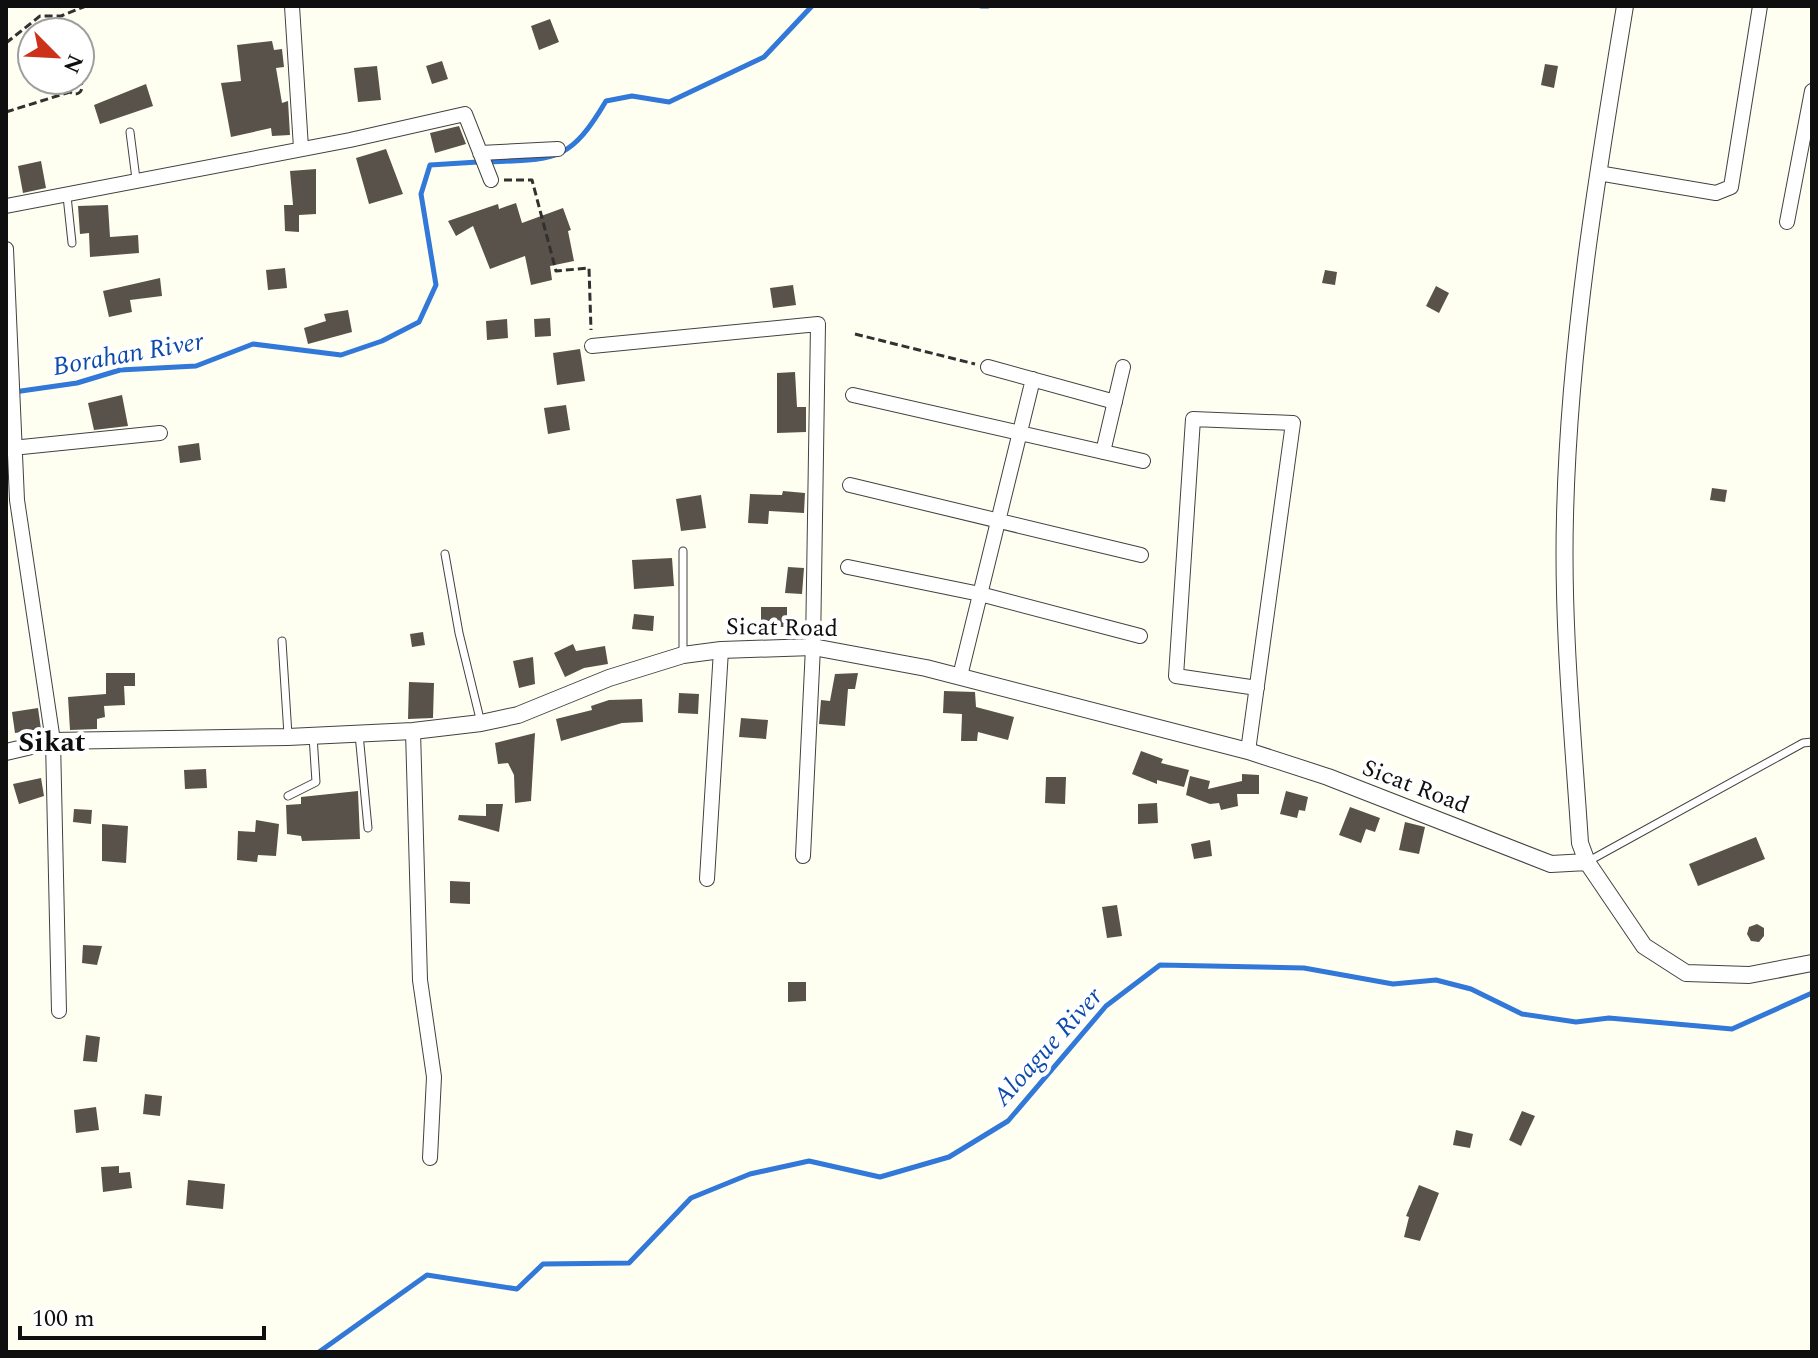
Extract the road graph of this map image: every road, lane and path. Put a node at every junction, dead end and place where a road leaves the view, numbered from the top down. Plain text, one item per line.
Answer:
1 (86, 6) edge
2 (292, 6) edge
3 (1625, 6) edge
4 (1760, 6) edge
5 (6, 43) edge
6 (1812, 91) edge
7 (57, 96) edge
8 (6, 112) edge
9 (130, 132) dead end
10 (301, 148) junction
11 (558, 149) dead end
12 (480, 153) junction
13 (1598, 173) junction
14 (136, 179) junction
15 (491, 180) joint
16 (66, 193) junction
17 (6, 206) edge
18 (1787, 222) dead end
19 (72, 243) dead end
20 (6, 249) edge
21 (855, 334) dead end
22 (592, 346) joint
23 (988, 367) joint
24 (1123, 367) dead end
25 (1033, 379) junction
26 (853, 395) dead end
27 (1115, 402) junction
28 (160, 433) dead end
29 (1019, 433) junction
30 (12, 448) junction
31 (1103, 452) junction
32 (1143, 461) dead end
33 (850, 485) dead end
34 (998, 520) junction
35 (683, 551) dead end
36 (445, 554) dead end
37 (1141, 555) dead end
38 (848, 567) dead end
39 (980, 594) junction
40 (1140, 636) dead end
41 (282, 641) dead end
42 (813, 647) junction
43 (721, 650) junction
44 (683, 655) junction
45 (960, 676) junction
46 (1257, 688) junction
47 (481, 723) junction
48 (413, 731) junction
49 (359, 734) junction
50 (313, 736) junction
51 (288, 737) junction
52 (53, 741) junction
53 (1812, 742) edge
54 (1248, 751) junction
55 (6, 752) edge
56 (288, 796) dead end
57 (368, 828) dead end
58 (803, 856) dead end
59 (1587, 862) junction
60 (707, 879) dead end
61 (1812, 963) edge
62 (59, 1011) dead end
63 (430, 1158) dead end

1 - 5 path
2 - 10 street
3 - 13 street
4 - 13 street
6 - 18 street
7 - 8 path
9 - 14 lane
10 - 12 street
10 - 14 street
11 - 12 street
12 - 15 street
13 - 59 street
14 - 16 street
15 - 22 path
16 - 17 street
16 - 19 lane
20 - 30 street
21 - 23 path
22 - 42 street
23 - 25 street
24 - 27 street
25 - 27 street
25 - 29 street
26 - 29 street
27 - 31 street
28 - 30 street
29 - 31 street
29 - 34 street
30 - 52 street
31 - 32 street
33 - 34 street
34 - 37 street
34 - 39 street
35 - 44 lane
36 - 47 lane
38 - 39 street
39 - 40 street
39 - 45 street
41 - 51 lane
42 - 43 street, Sicat Road
42 - 45 street, Sicat Road
42 - 58 street
43 - 44 street, Sicat Road
43 - 60 street
44 - 47 street, Sicat Road
45 - 54 street, Sicat Road
46 - 46 street
46 - 54 street
47 - 48 street, Sicat Road
48 - 49 street, Sicat Road
48 - 63 street
49 - 50 street, Sicat Road
49 - 57 lane
50 - 51 street, Sicat Road
50 - 56 lane
51 - 52 street, Sicat Road
52 - 55 street, Sicat Road
52 - 62 street
53 - 59 lane
54 - 59 street, Sicat Road
59 - 61 street

